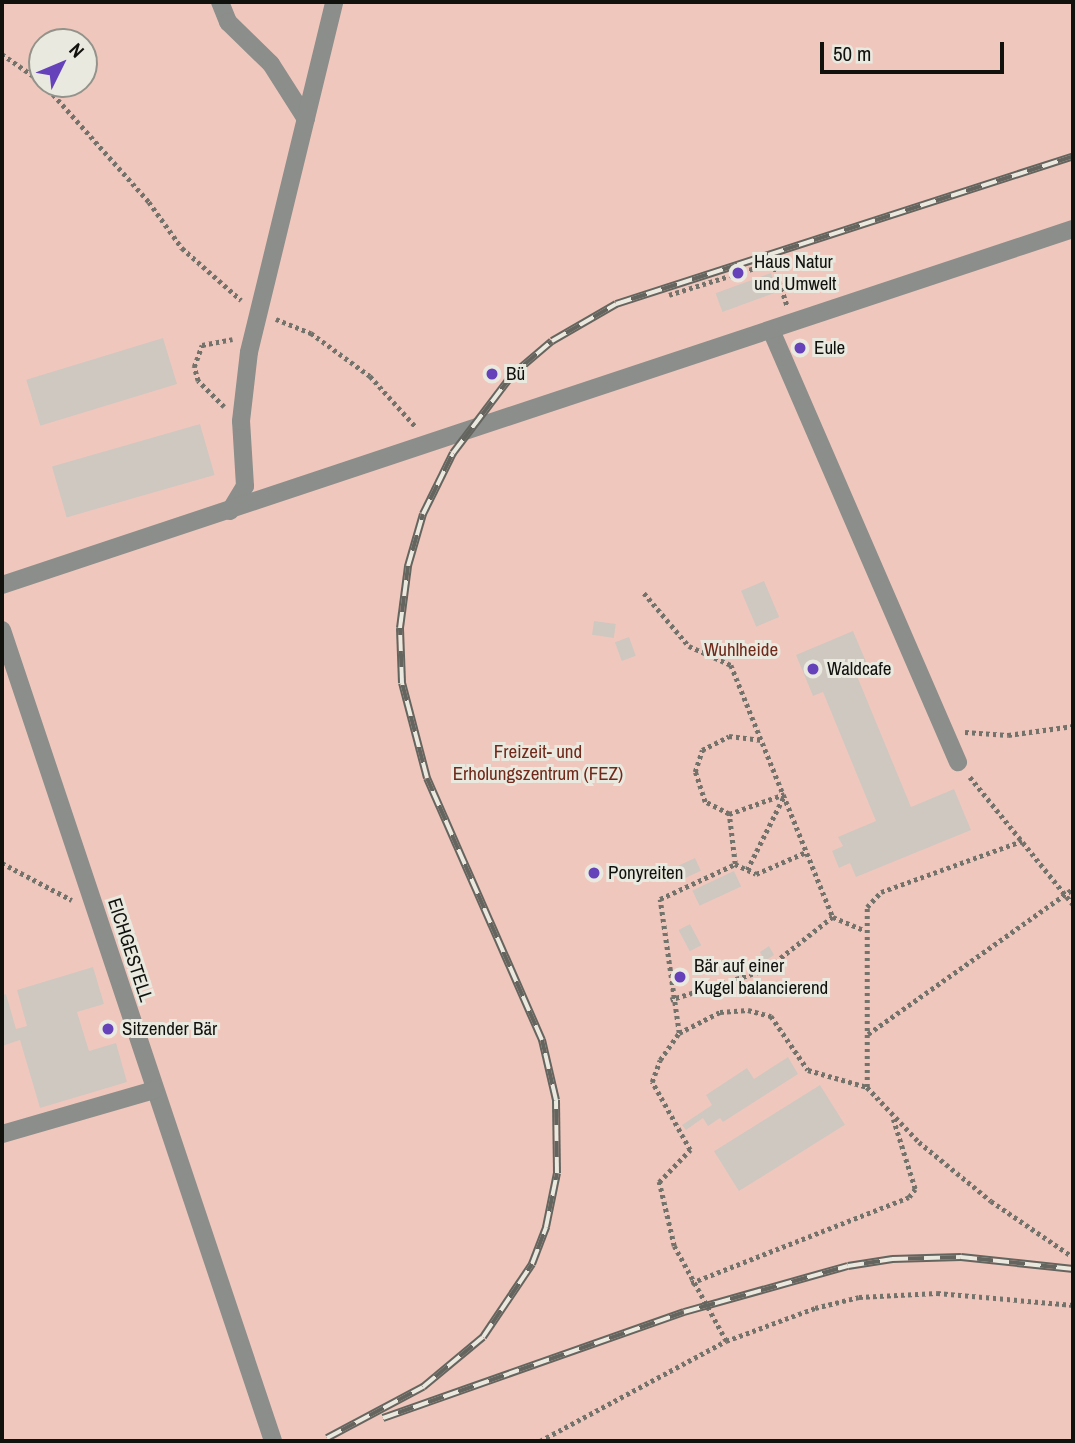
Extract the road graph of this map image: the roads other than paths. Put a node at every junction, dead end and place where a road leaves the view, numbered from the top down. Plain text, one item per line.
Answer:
1 (220, 2) edge
2 (334, 2) edge
3 (306, 119) junction
4 (1073, 229) edge
5 (771, 330) junction
6 (230, 510) junction
7 (2, 584) edge
8 (2, 630) edge
9 (958, 762) road end
10 (154, 1090) junction
11 (2, 1134) edge
12 (273, 1441) edge

1 - 3 lane
2 - 3 lane
3 - 6 lane
4 - 5 lane
5 - 6 lane
5 - 9 lane
6 - 7 lane
8 - 10 lane, EICHGESTELL
10 - 11 lane
10 - 12 lane, EICHGESTELL

